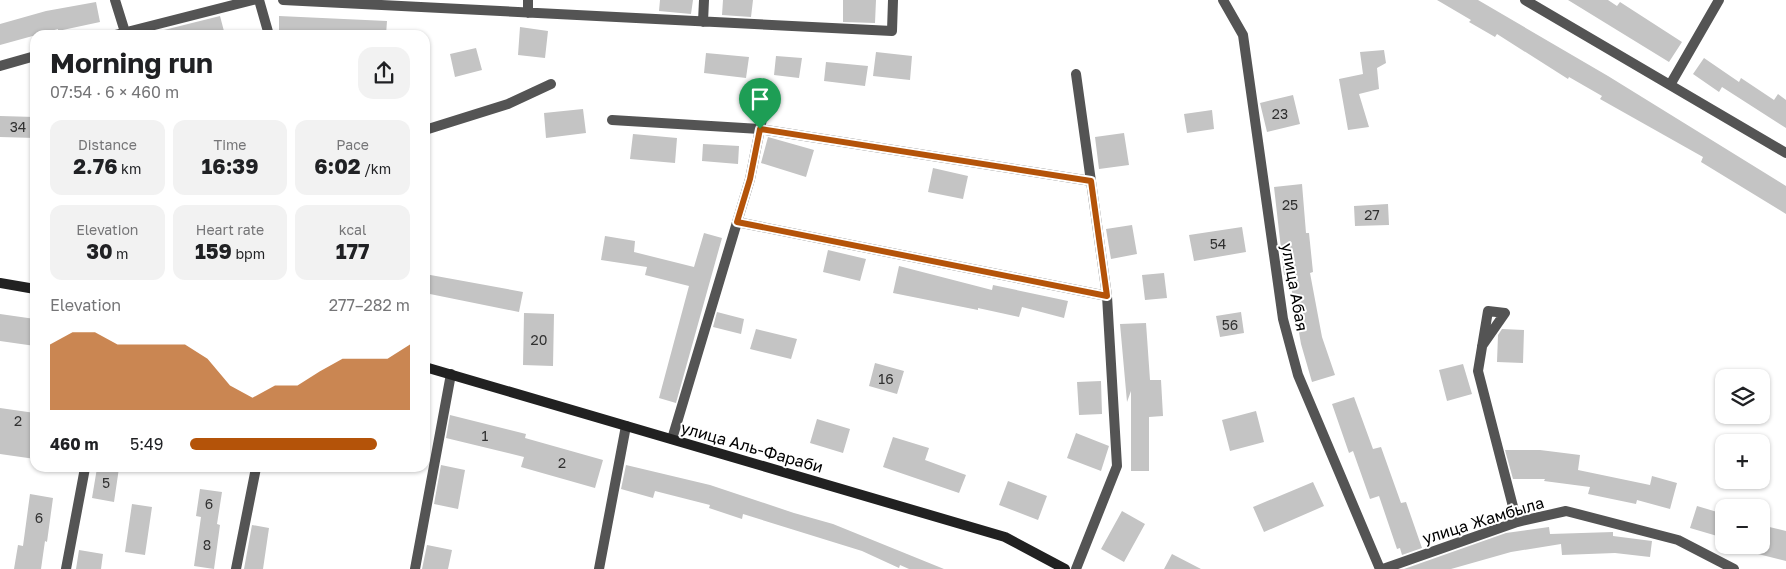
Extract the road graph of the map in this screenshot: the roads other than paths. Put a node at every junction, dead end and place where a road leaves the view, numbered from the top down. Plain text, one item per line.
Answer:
1 (115, 0) edge
2 (253, 0) edge
3 (259, 0) edge
4 (283, 0) edge
5 (528, 0) edge
6 (704, 0) edge
7 (892, 0) edge
8 (1223, 0) edge
9 (1525, 0) edge
10 (1719, 0) edge
11 (338, 1) edge
12 (528, 13) junction
13 (703, 22) junction
14 (119, 30) edge
15 (136, 30) edge
16 (268, 30) edge
17 (30, 57) edge
18 (0, 66) edge
19 (1076, 74) dead end
20 (551, 84) dead end
21 (1670, 85) junction
22 (768, 89) dead end
23 (612, 120) dead end
24 (430, 128) edge
25 (760, 129) junction
26 (1786, 153) edge
27 (1091, 181) junction
28 (737, 222) junction
29 (0, 283) edge
30 (30, 288) edge
31 (1107, 296) junction
32 (1482, 346) dead end
33 (430, 368) edge
34 (451, 374) junction
35 (626, 426) junction
36 (672, 439) junction
37 (84, 472) edge
38 (255, 472) edge
39 (1517, 522) junction
40 (66, 569) edge
41 (236, 569) edge
42 (415, 569) edge
43 (599, 569) edge
44 (1065, 569) edge
45 (1076, 569) edge
46 (1382, 569) edge
47 (1734, 569) edge

1 - 14 street
2 - 15 street
3 - 16 street
4 - 11 street
5 - 12 street
6 - 13 street
7 - 13 street
8 - 46 street, улица Абая
9 - 21 street
10 - 21 street
11 - 12 street
12 - 13 street
17 - 18 street
19 - 27 street
20 - 24 street
21 - 26 street
22 - 25 street
23 - 25 street
25 - 27 street
25 - 28 street
27 - 31 street
28 - 31 street
28 - 36 street
29 - 30 main road
31 - 45 street
32 - 39 street
33 - 34 main road, улица Аль-Фараби
34 - 35 main road, улица Аль-Фараби
34 - 42 street
35 - 36 main road, улица Аль-Фараби
35 - 43 street
36 - 44 main road, улица Аль-Фараби
37 - 40 street
38 - 41 street
39 - 46 street, улица Жамбыла
39 - 47 street, улица Жамбыла

